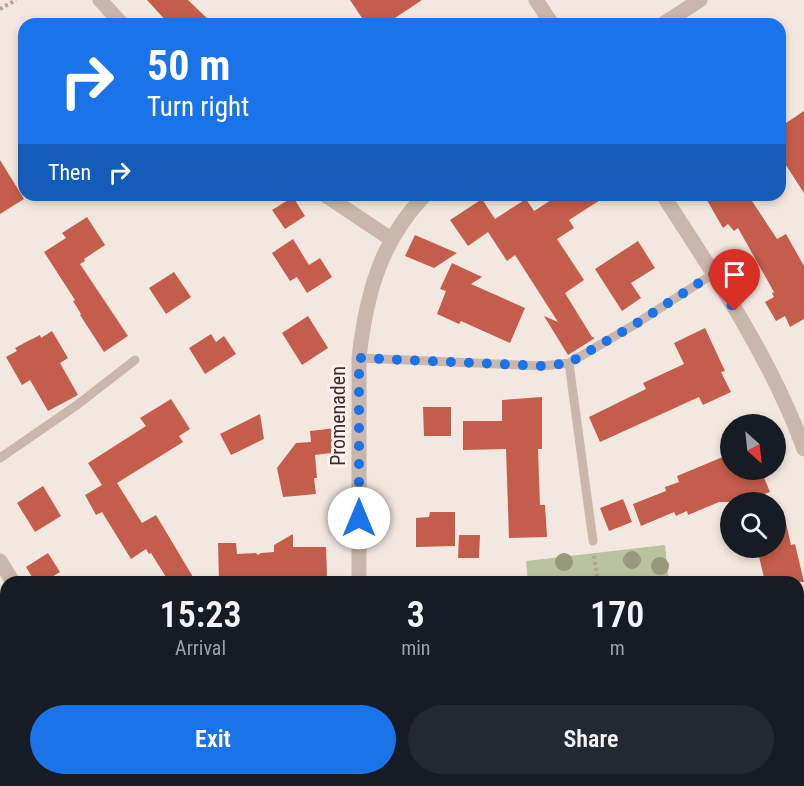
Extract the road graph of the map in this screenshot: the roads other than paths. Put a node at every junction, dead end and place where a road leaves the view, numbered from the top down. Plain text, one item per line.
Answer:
1 (100, 0) edge
2 (536, 0) edge
3 (700, 0) edge
4 (116, 18) edge
5 (548, 18) edge
6 (672, 18) edge
7 (334, 201) edge
8 (420, 201) edge
9 (667, 201) edge
10 (391, 239) junction
11 (713, 274) junction
12 (359, 358) junction
13 (135, 360) dead end
14 (569, 363) junction
15 (804, 449) edge
16 (0, 458) edge
17 (593, 541) dead end
18 (0, 561) edge
19 (9, 576) edge
20 (359, 576) edge

1 - 4 street
2 - 5 street
3 - 6 street
7 - 10 street
8 - 10 street, Promenaden
9 - 11 street
10 - 12 street, Promenaden
11 - 14 lane
11 - 15 street
12 - 14 lane
12 - 20 street, Promenaden
13 - 16 lane
14 - 17 lane
18 - 19 street

